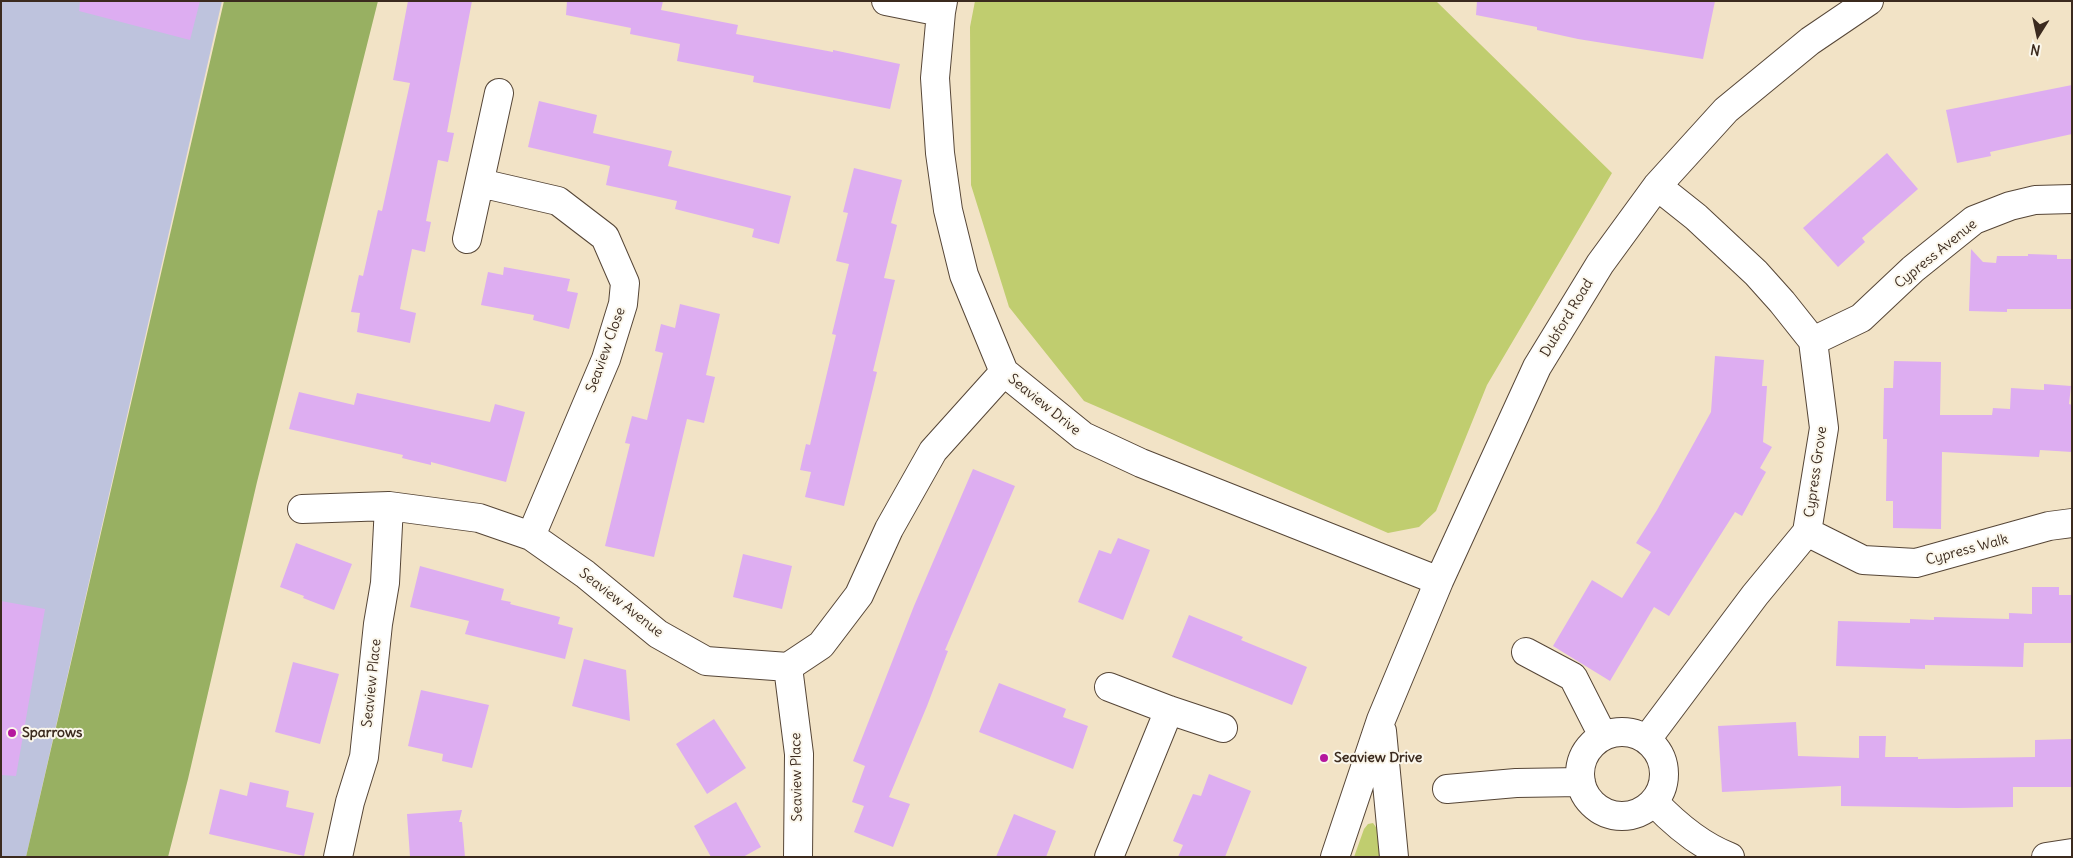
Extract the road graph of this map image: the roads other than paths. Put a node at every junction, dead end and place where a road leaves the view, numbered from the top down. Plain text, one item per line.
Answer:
1 (886, 1) edge
2 (1869, 1) edge
3 (942, 7) edge
4 (499, 93) dead end
5 (480, 184) junction
6 (1657, 186) junction
7 (2072, 199) edge
8 (467, 239) dead end
9 (1813, 341) junction
10 (1004, 372) junction
11 (389, 506) junction
12 (302, 509) dead end
13 (2072, 523) edge
14 (1807, 532) junction
15 (531, 536) junction
16 (1439, 581) junction
17 (1526, 652) dead end
18 (788, 667) junction
19 (1109, 687) dead end
20 (1169, 710) junction
21 (1381, 720) junction
22 (1223, 728) dead end
23 (1603, 736) junction
24 (1647, 739) junction
25 (1581, 782) junction
26 (1447, 789) dead end
27 (1654, 802) junction
28 (2072, 853) edge
29 (338, 857) edge
30 (798, 857) edge
31 (1109, 857) edge
32 (1335, 857) edge
33 (1394, 857) edge
34 (1730, 857) edge
35 (2046, 857) edge

1 - 3 street
2 - 6 street, Dubford Road
3 - 10 street, Seaview Drive
4 - 5 street
5 - 8 street
5 - 15 street, Seaview Close
6 - 9 street
6 - 16 street, Dubford Road
7 - 9 street, Cypress Avenue
9 - 14 street, Cypress Grove
10 - 16 street, Seaview Drive
10 - 18 street
11 - 12 street, Seaview Avenue
11 - 15 street, Seaview Avenue
11 - 29 street, Seaview Place
13 - 14 street, Cypress Walk
14 - 24 street, Cypress Grove
15 - 18 street, Seaview Avenue
16 - 21 street, Dubford Road
17 - 23 street
18 - 30 street, Seaview Place
19 - 20 street
20 - 22 street
20 - 31 street
21 - 32 street, Dubford Road
21 - 33 street, Dubford Road
23 - 24 street
23 - 25 street
24 - 27 street
25 - 26 street
25 - 27 street
27 - 34 street
28 - 35 street

